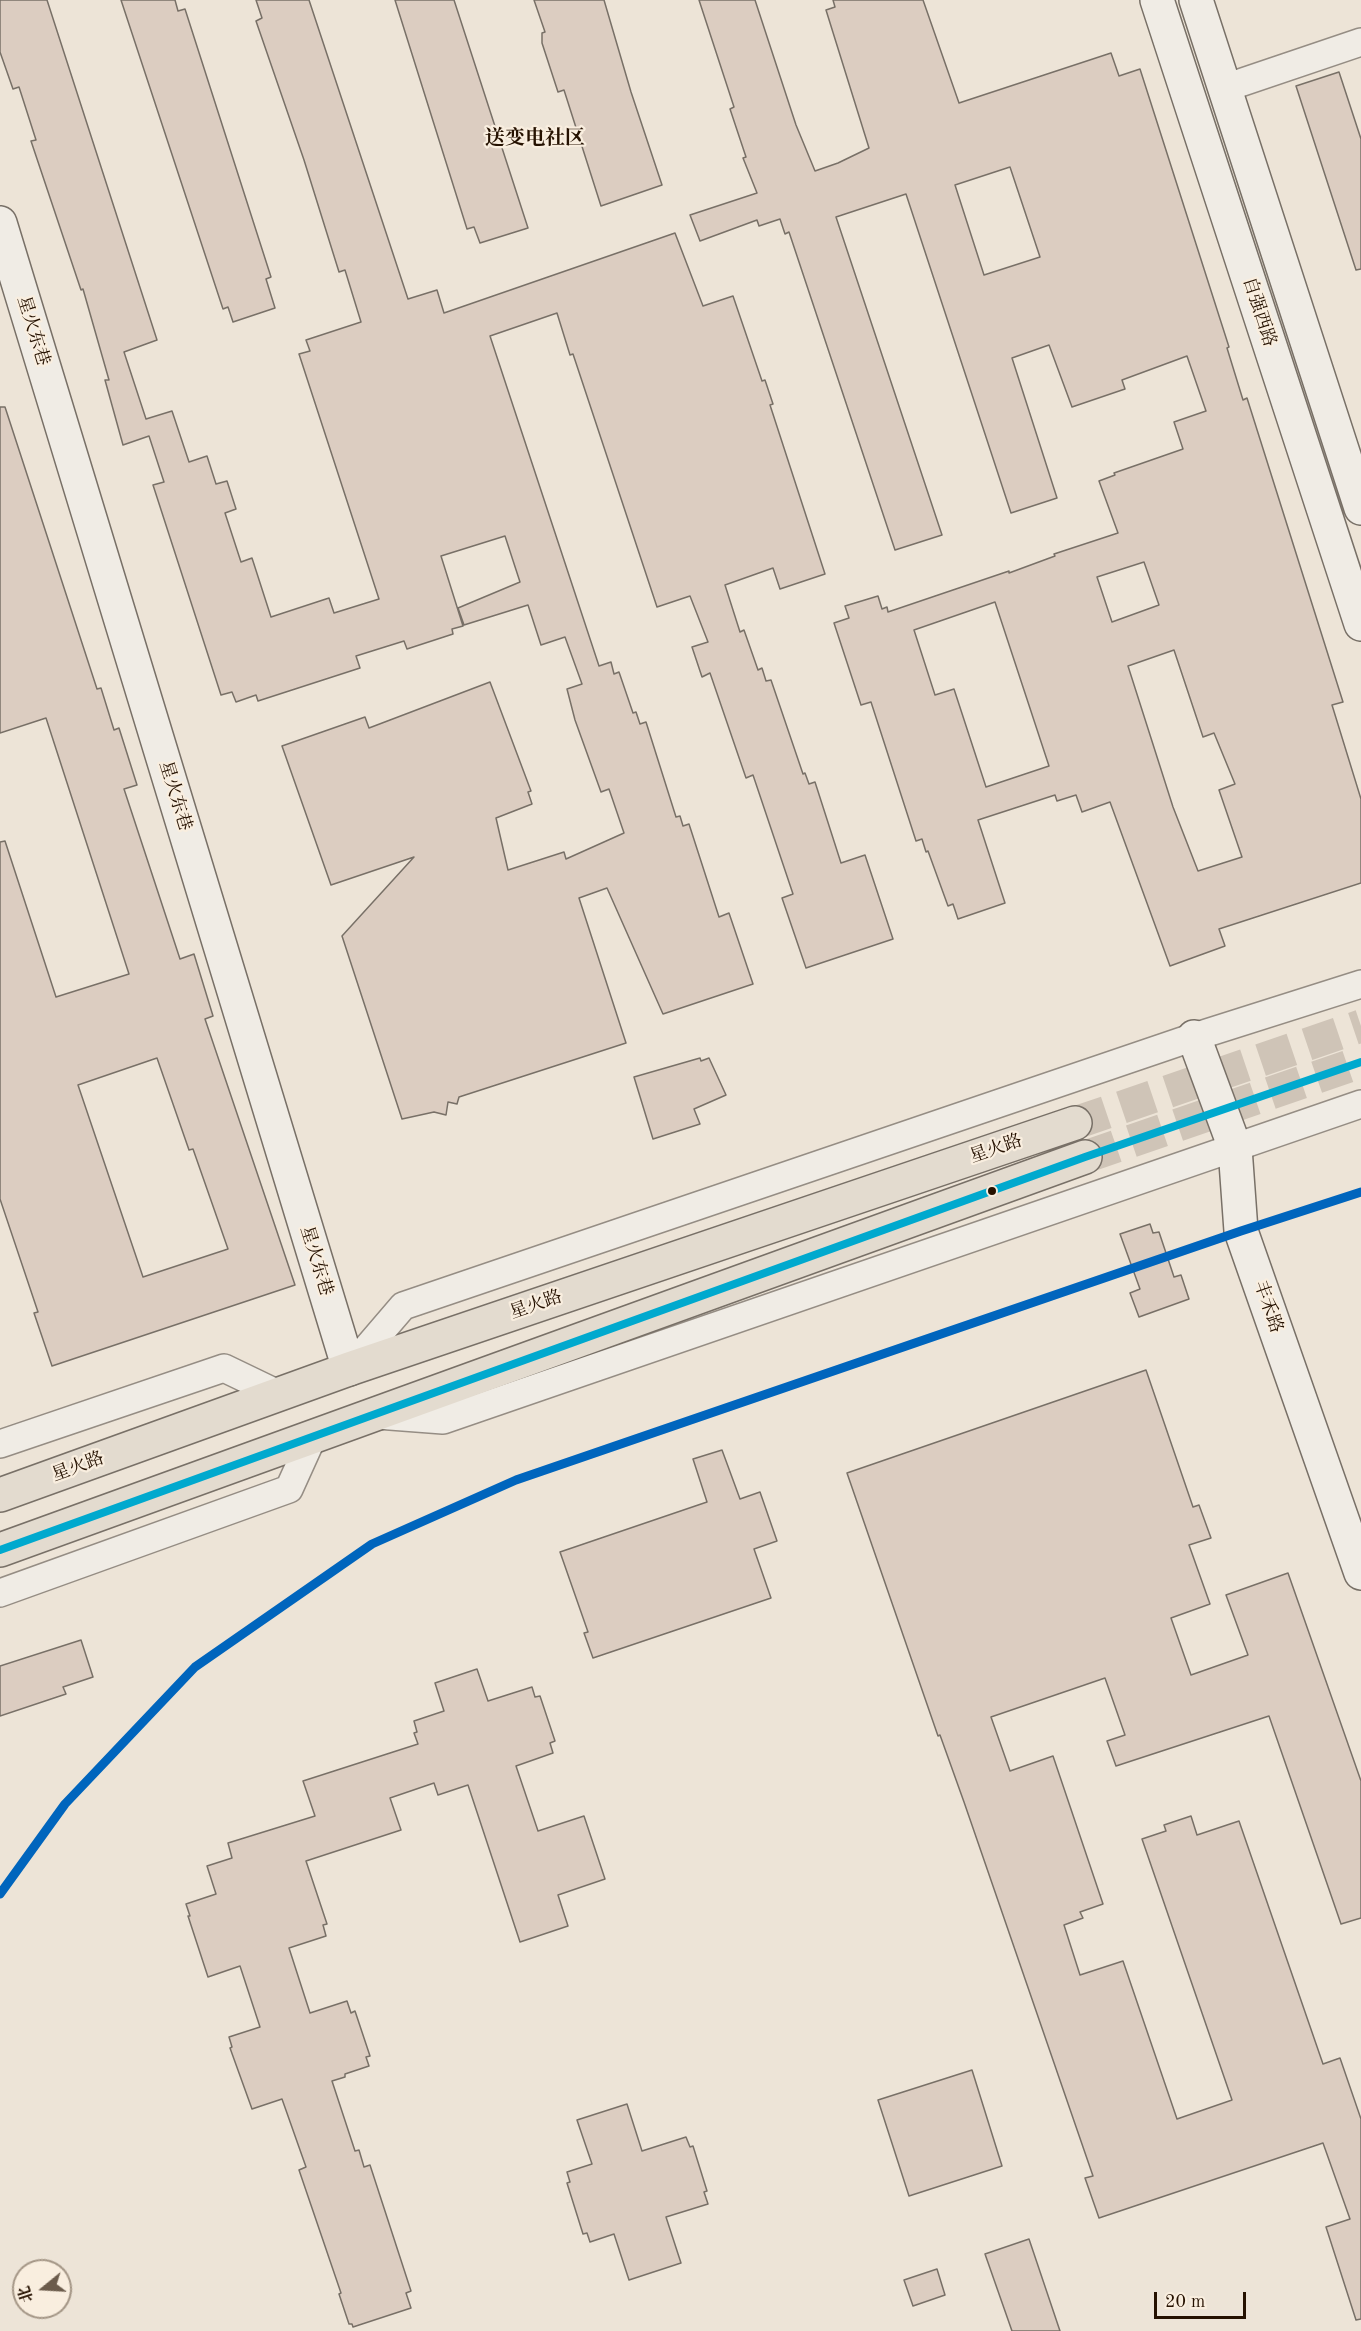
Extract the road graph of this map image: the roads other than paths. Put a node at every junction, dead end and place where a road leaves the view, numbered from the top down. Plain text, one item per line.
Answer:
1 (1157, 0) edge
2 (1196, 0) edge
3 (1361, 42) edge
4 (1225, 88) junction
5 (0, 223) edge
6 (1361, 508) edge
7 (1361, 624) edge
8 (1361, 984) edge
9 (1194, 1037) junction
10 (1361, 1104) edge
11 (1075, 1123) tunnel mouth
12 (1235, 1148) junction
13 (1085, 1157) tunnel mouth
14 (349, 1369) junction
15 (278, 1394) junction
16 (370, 1415) junction
17 (313, 1436) junction
18 (0, 1444) edge
19 (0, 1495) edge
20 (0, 1550) edge
21 (1361, 1573) edge
22 (0, 1593) edge

1 - 7 main road, 自强西路
2 - 4 main road, 自强西路
3 - 4 street
4 - 6 main road, 自强西路
5 - 14 main road, 星火东巷
8 - 9 street
9 - 12 main road, 丰禾路
9 - 14 street
10 - 12 street
11 - 14 main road, 星火路
12 - 16 street
12 - 21 main road, 丰禾路
13 - 16 main road, 星火路
14 - 15 main road, 星火路
15 - 18 street
15 - 19 main road, 星火路
16 - 17 main road, 星火路
17 - 20 main road, 星火路
17 - 22 street

